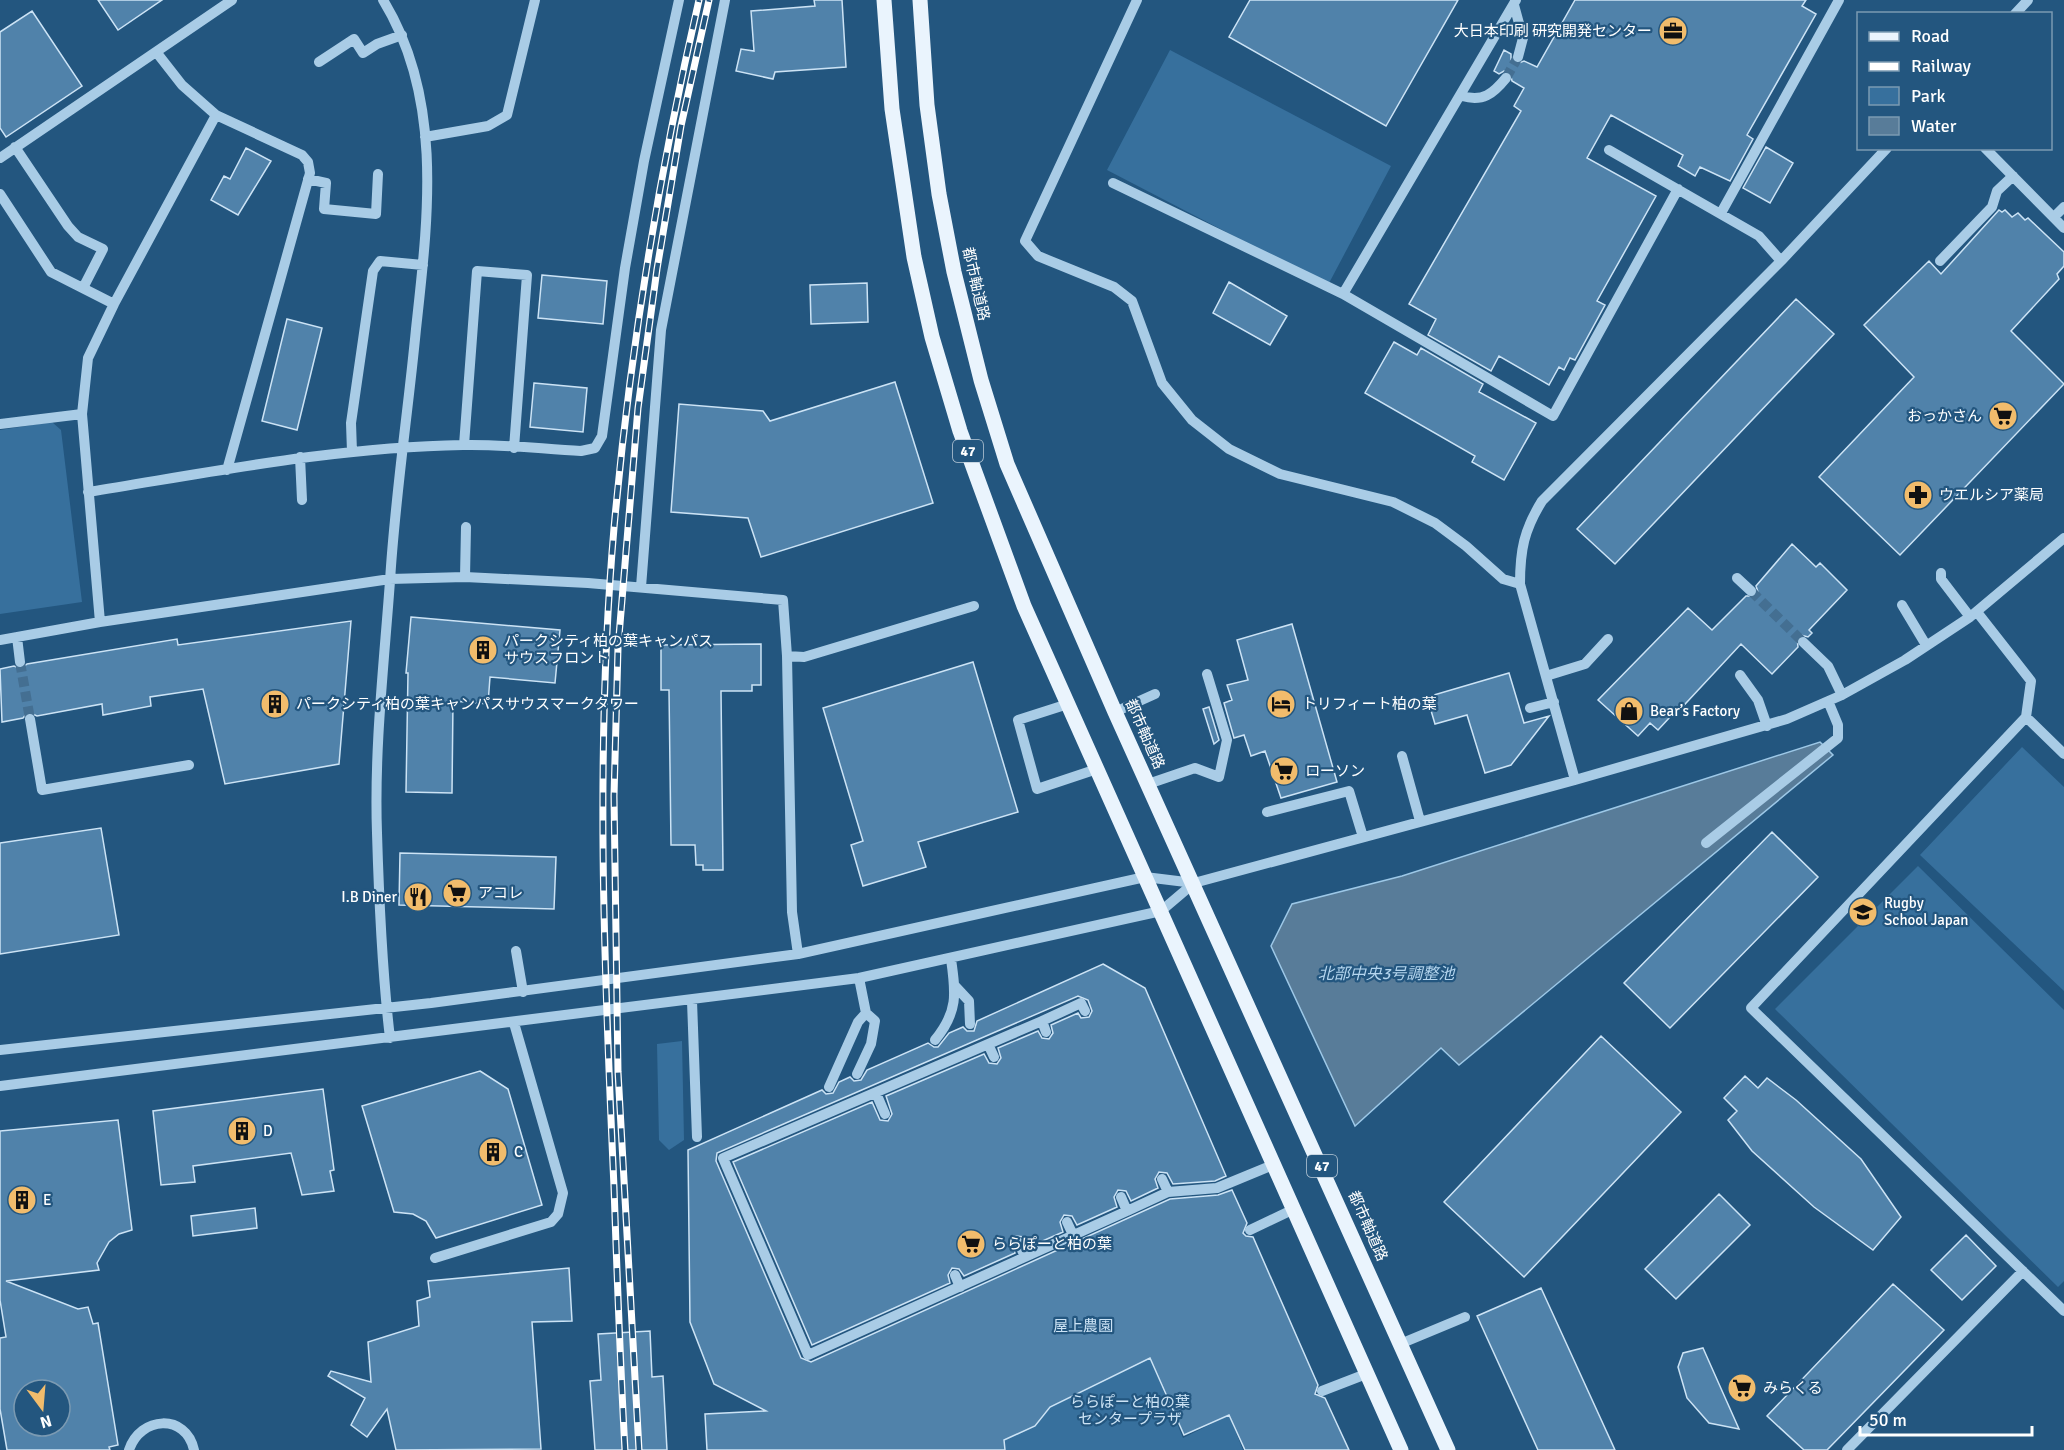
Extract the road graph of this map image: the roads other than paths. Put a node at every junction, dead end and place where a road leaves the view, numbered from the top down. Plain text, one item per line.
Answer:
1 (232, 0) edge
2 (383, 0) edge
3 (535, 0) edge
4 (679, 0) edge
5 (725, 0) edge
6 (884, 0) edge
7 (920, 0) edge
8 (1137, 0) edge
9 (1839, 0) edge
10 (2028, 0) edge
11 (1515, 2) edge
12 (2017, 12) edge
13 (402, 35) junction
14 (157, 53) junction
15 (1518, 57) tunnel mouth
16 (319, 62) dead end
17 (1506, 78) tunnel mouth
18 (1462, 96) junction
19 (216, 115) junction
20 (425, 137) junction
21 (15, 147) junction
22 (1609, 150) dead end
23 (1885, 150) edge
24 (1987, 150) edge
25 (0, 158) edge
26 (378, 174) dead end
27 (2013, 176) junction
28 (308, 179) junction
29 (1113, 183) dead end
30 (1678, 189) junction
31 (0, 194) edge
32 (2064, 207) edge
33 (1720, 213) junction
34 (2054, 217) junction
35 (2064, 228) edge
36 (1781, 261) junction
37 (1940, 261) dead end
38 (423, 265) junction
39 (83, 288) junction
40 (1342, 294) junction
41 (114, 304) junction
42 (82, 414) junction
43 (0, 424) edge
44 (464, 445) junction
45 (404, 448) junction
46 (514, 448) junction
47 (352, 452) junction
48 (300, 457) junction
49 (227, 470) junction
50 (88, 492) junction
51 (302, 500) dead end
52 (466, 527) dead end
53 (2064, 538) edge
54 (1941, 573) dead end
55 (465, 577) junction
56 (1737, 578) dead end
57 (390, 579) junction
58 (1520, 584) junction
59 (641, 587) junction
60 (1750, 591) tunnel mouth
61 (1902, 605) dead end
62 (974, 606) dead end
63 (1974, 615) junction
64 (100, 622) junction
65 (17, 637) junction
66 (1608, 639) dead end
67 (0, 640) edge
68 (1803, 642) tunnel mouth
69 (1926, 645) junction
70 (787, 656) junction
71 (20, 662) tunnel mouth
72 (1207, 674) dead end
73 (1740, 675) dead end
74 (1546, 676) junction
75 (1155, 694) dead end
76 (1842, 694) junction
77 (1828, 701) junction
78 (1554, 702) junction
79 (1068, 704) junction
80 (1530, 708) dead end
81 (1115, 711) junction
82 (2026, 717) junction
83 (30, 719) tunnel mouth
84 (1767, 726) junction
85 (2064, 754) edge
86 (1402, 756) dead end
87 (189, 765) dead end
88 (1097, 769) junction
89 (1575, 780) junction
90 (1148, 784) junction
91 (1267, 812) dead end
92 (1420, 821) junction
93 (1363, 837) junction
94 (1706, 843) dead end
95 (1145, 877) junction
96 (1194, 883) junction
97 (1161, 911) junction
98 (516, 951) dead end
99 (798, 954) junction
100 (951, 959) junction
101 (859, 978) junction
102 (955, 986) junction
103 (523, 992) junction
104 (692, 1001) junction
105 (387, 1008) junction
106 (1085, 1011) dead end
107 (866, 1013) junction
108 (1042, 1021) junction
109 (514, 1023) junction
110 (970, 1024) dead end
111 (1046, 1032) dead end
112 (390, 1038) junction
113 (934, 1040) dead end
114 (988, 1044) junction
115 (0, 1050) edge
116 (994, 1057) dead end
117 (857, 1074) dead end
118 (0, 1086) edge
119 (830, 1087) dead end
120 (876, 1093) junction
121 (885, 1114) dead end
122 (697, 1137) dead end
123 (1273, 1165) junction
124 (1161, 1179) dead end
125 (1167, 1192) junction
126 (1121, 1197) dead end
127 (1292, 1210) junction
128 (1127, 1211) junction
129 (1067, 1222) dead end
130 (1250, 1230) dead end
131 (1073, 1235) junction
132 (1019, 1243) dead end
133 (1025, 1257) junction
134 (435, 1258) dead end
135 (2023, 1271) junction
136 (955, 1275) dead end
137 (960, 1287) junction
138 (2064, 1311) edge
139 (1465, 1317) dead end
140 (1400, 1344) junction
141 (1366, 1374) junction
142 (1322, 1392) dead end
143 (129, 1450) edge
144 (194, 1450) edge
145 (1401, 1450) edge
146 (1448, 1450) edge
147 (1847, 1450) edge

1 - 14 street
2 - 13 street
3 - 20 street
4 - 46 street
5 - 59 street
6 - 79 main road, 47
7 - 81 main road, 都市軸道路 / 47
8 - 58 street
9 - 33 street
10 - 12 street
11 - 15 street
11 - 18 street
13 - 16 street
13 - 20 street
14 - 19 street
14 - 21 street
17 - 18 street
18 - 40 street
19 - 28 street
19 - 41 street
20 - 38 street
21 - 25 street
21 - 39 street
22 - 30 street
23 - 36 street
24 - 27 street
26 - 28 street
27 - 34 street
27 - 37 street
28 - 49 street
29 - 40 street
30 - 33 street
30 - 40 street
31 - 39 street
32 - 34 street
33 - 36 street
34 - 35 street
36 - 58 street
38 - 45 street
38 - 47 street
39 - 41 street
41 - 42 street
42 - 43 street
42 - 50 street
44 - 45 street
44 - 46 street
44 - 46 street
45 - 47 street
45 - 57 street
47 - 48 street
48 - 49 street
48 - 51 street
49 - 50 street
50 - 64 street
52 - 55 street
53 - 63 street
54 - 63 street
55 - 57 street
55 - 59 street
56 - 60 street
57 - 64 street
57 - 105 street
58 - 74 street
59 - 70 street
61 - 69 street
62 - 70 street
63 - 69 street
63 - 82 street
64 - 65 street
65 - 67 street
65 - 71 street
66 - 74 street
68 - 76 street
69 - 76 street
70 - 99 street
72 - 90 street
73 - 84 street
74 - 78 street
75 - 81 street
76 - 77 street
77 - 84 street
77 - 94 street
78 - 80 street
78 - 89 street
79 - 88 main road, 47
79 - 88 street
81 - 90 main road, 都市軸道路 / 47
82 - 85 street
82 - 135 street
83 - 87 street
84 - 89 street
86 - 92 street
88 - 95 main road, 47
89 - 92 street
90 - 96 main road, 都市軸道路 / 47
91 - 93 street
92 - 93 street
93 - 96 street
95 - 96 street
95 - 97 main road, 47
95 - 99 street
96 - 97 street
96 - 140 main road, 都市軸道路 / 47
97 - 100 street
97 - 123 main road, 47
98 - 103 street
99 - 103 street
100 - 101 street
100 - 102 street
101 - 104 street
101 - 107 street
102 - 110 street
102 - 113 street
103 - 105 street
104 - 109 street
104 - 122 street
105 - 112 street
105 - 115 street
106 - 108 street
107 - 117 street
107 - 119 street
108 - 111 street
108 - 114 street
109 - 112 street
109 - 134 street
112 - 118 street
114 - 116 street
114 - 120 street
120 - 121 street
120 - 137 street
123 - 125 street
123 - 127 main road, 47
124 - 125 street
125 - 128 street
126 - 128 street
127 - 130 street
127 - 141 main road, 47
128 - 131 street
129 - 131 street
131 - 133 street
132 - 133 street
133 - 137 street
135 - 138 street
135 - 147 street
136 - 137 street
139 - 140 street
140 - 146 main road, 都市軸道路 / 47
141 - 142 street
141 - 145 main road, 47
143 - 144 street

